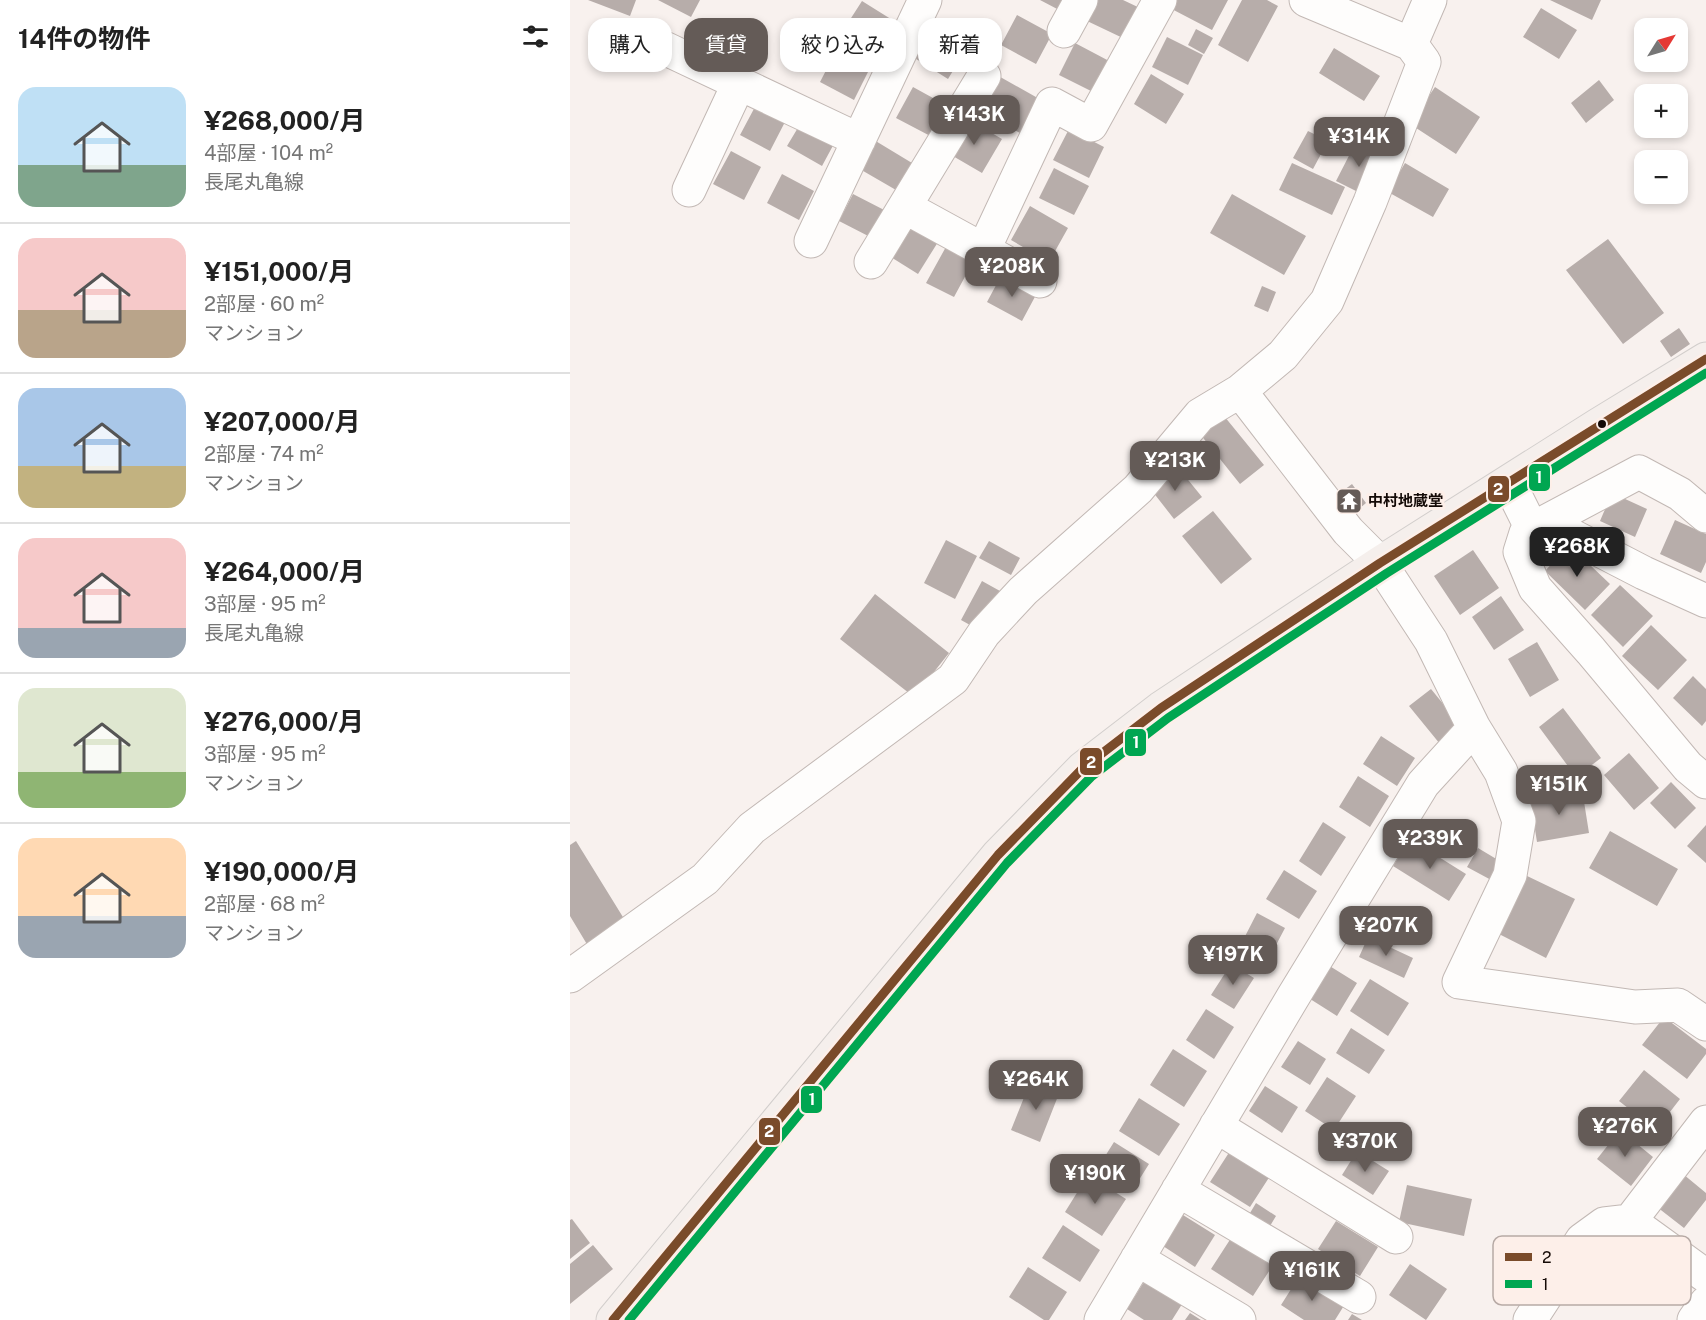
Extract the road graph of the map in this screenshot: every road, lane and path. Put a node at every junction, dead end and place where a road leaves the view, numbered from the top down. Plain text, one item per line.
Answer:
1 (926, 0) edge
2 (1081, 0) edge
3 (1160, 0) edge
4 (1306, 0) edge
5 (1430, 0) edge
6 (1064, 31) dead end
7 (1411, 44) junction
8 (672, 52) edge
9 (984, 76) dead end
10 (739, 83) junction
11 (859, 140) junction
12 (689, 190) dead end
13 (905, 207) junction
14 (811, 242) dead end
15 (983, 251) junction
16 (872, 262) dead end
17 (1040, 281) dead end
18 (1706, 358) edge
19 (1240, 391) junction
20 (1509, 483) junction
21 (1706, 516) edge
22 (1532, 529) junction
23 (1380, 563) junction
24 (1706, 601) edge
25 (1474, 728) junction
26 (1706, 782) edge
27 (570, 976) edge
28 (1706, 1024) edge
29 (1706, 1122) edge
30 (1216, 1126) junction
31 (1178, 1190) junction
32 (1630, 1221) junction
33 (1588, 1236) edge
34 (1651, 1236) edge
35 (1396, 1237) dead end
36 (1137, 1259) junction
37 (1691, 1265) edge
38 (1706, 1276) edge
39 (1359, 1297) dead end
40 (1706, 1303) edge
41 (1540, 1305) edge
42 (613, 1320) edge
43 (1101, 1320) edge
44 (1239, 1320) edge
45 (1530, 1320) edge
46 (1694, 1320) edge

1 - 11 street
2 - 6 street
3 - 15 street
4 - 7 street
5 - 7 street
7 - 19 street
8 - 10 street
9 - 13 street
10 - 11 street
10 - 12 street
11 - 14 street
13 - 15 street
13 - 16 street
15 - 17 street
18 - 20 main road
19 - 23 street
19 - 27 street
20 - 22 street
20 - 23 main road
21 - 22 street
22 - 24 street
22 - 26 street
23 - 25 street
23 - 42 main road
25 - 28 street
25 - 30 street
29 - 32 street
30 - 31 street
30 - 35 street
31 - 36 street
31 - 39 street
32 - 33 street
32 - 34 street
36 - 43 street
36 - 44 street
37 - 38 street
40 - 46 street
41 - 45 street

